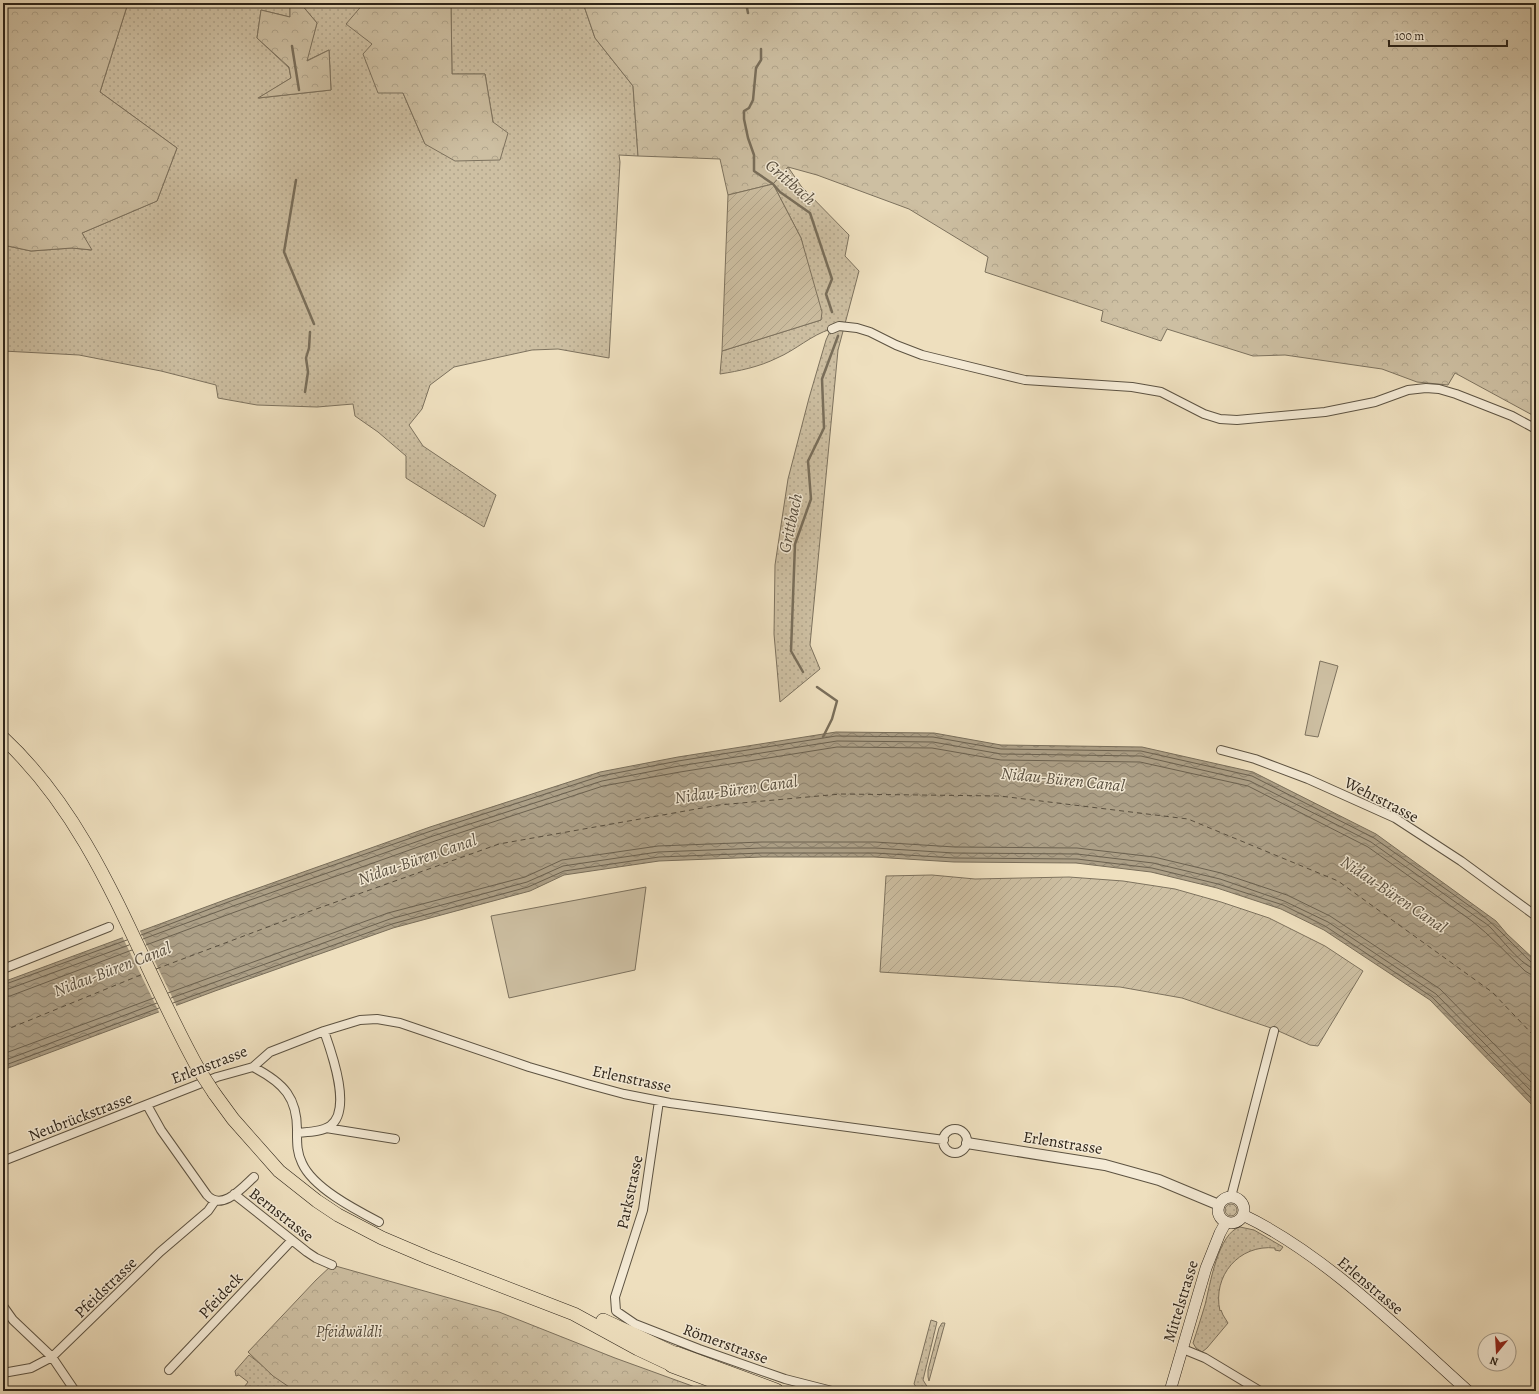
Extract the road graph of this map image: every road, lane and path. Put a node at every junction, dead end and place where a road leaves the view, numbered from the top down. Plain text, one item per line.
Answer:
1 (839, 327) dead end
2 (1536, 429) edge
3 (3, 738) edge
4 (1221, 750) dead end
5 (1536, 916) edge
6 (109, 927) dead end
7 (3, 969) edge
8 (324, 1031) junction
9 (1274, 1031) dead end
10 (253, 1067) junction
11 (659, 1101) junction
12 (147, 1105) junction
13 (326, 1128) junction
14 (297, 1133) junction
15 (395, 1139) dead end
16 (944, 1140) junction
17 (967, 1143) junction
18 (3, 1161) edge
19 (254, 1177) dead end
20 (234, 1194) junction
21 (1231, 1197) junction
22 (215, 1201) junction
23 (1219, 1205) junction
24 (1243, 1215) junction
25 (379, 1222) dead end
26 (1226, 1222) junction
27 (292, 1240) junction
28 (332, 1265) dead end
29 (3, 1306) edge
30 (616, 1311) joint
31 (1182, 1349) junction
32 (52, 1357) junction
33 (674, 1360) junction
34 (169, 1370) dead end
35 (3, 1373) edge
36 (75, 1391) edge
37 (742, 1391) edge
38 (776, 1391) edge
39 (832, 1391) edge
40 (1170, 1391) edge
41 (1260, 1391) edge
42 (1468, 1391) edge

1 - 2 street
3 - 33 highway, bridge
4 - 5 street, Wehrstrasse
6 - 7 street
8 - 10 street, Erlenstrasse
8 - 11 street, Erlenstrasse
8 - 13 street
9 - 21 street
10 - 12 street, Erlenstrasse
10 - 14 street
11 - 16 street, Erlenstrasse
11 - 30 street, Parkstrasse
12 - 18 street, Neubrückstrasse
12 - 22 street, Neubrückstrasse
13 - 14 street
13 - 15 street
14 - 25 street
16 - 17 street
16 - 17 street
17 - 23 street, Erlenstrasse
19 - 20 street
20 - 22 street, Bernstrasse
20 - 27 street, Bernstrasse
21 - 23 main road
21 - 24 main road
22 - 32 street, Pfeidstrasse
23 - 26 main road
24 - 26 main road
24 - 42 main road, Erlenstrasse
26 - 31 main road, Mittelstrasse
27 - 28 street, Bernstrasse
27 - 34 street, Pfeideck
29 - 32 street
30 - 39 street, Römerstrasse
31 - 40 main road, Mittelstrasse
31 - 41 street, Mittelstrasse
32 - 35 street, Pfeidstrasse
32 - 36 street
33 - 37 highway
33 - 38 highway

